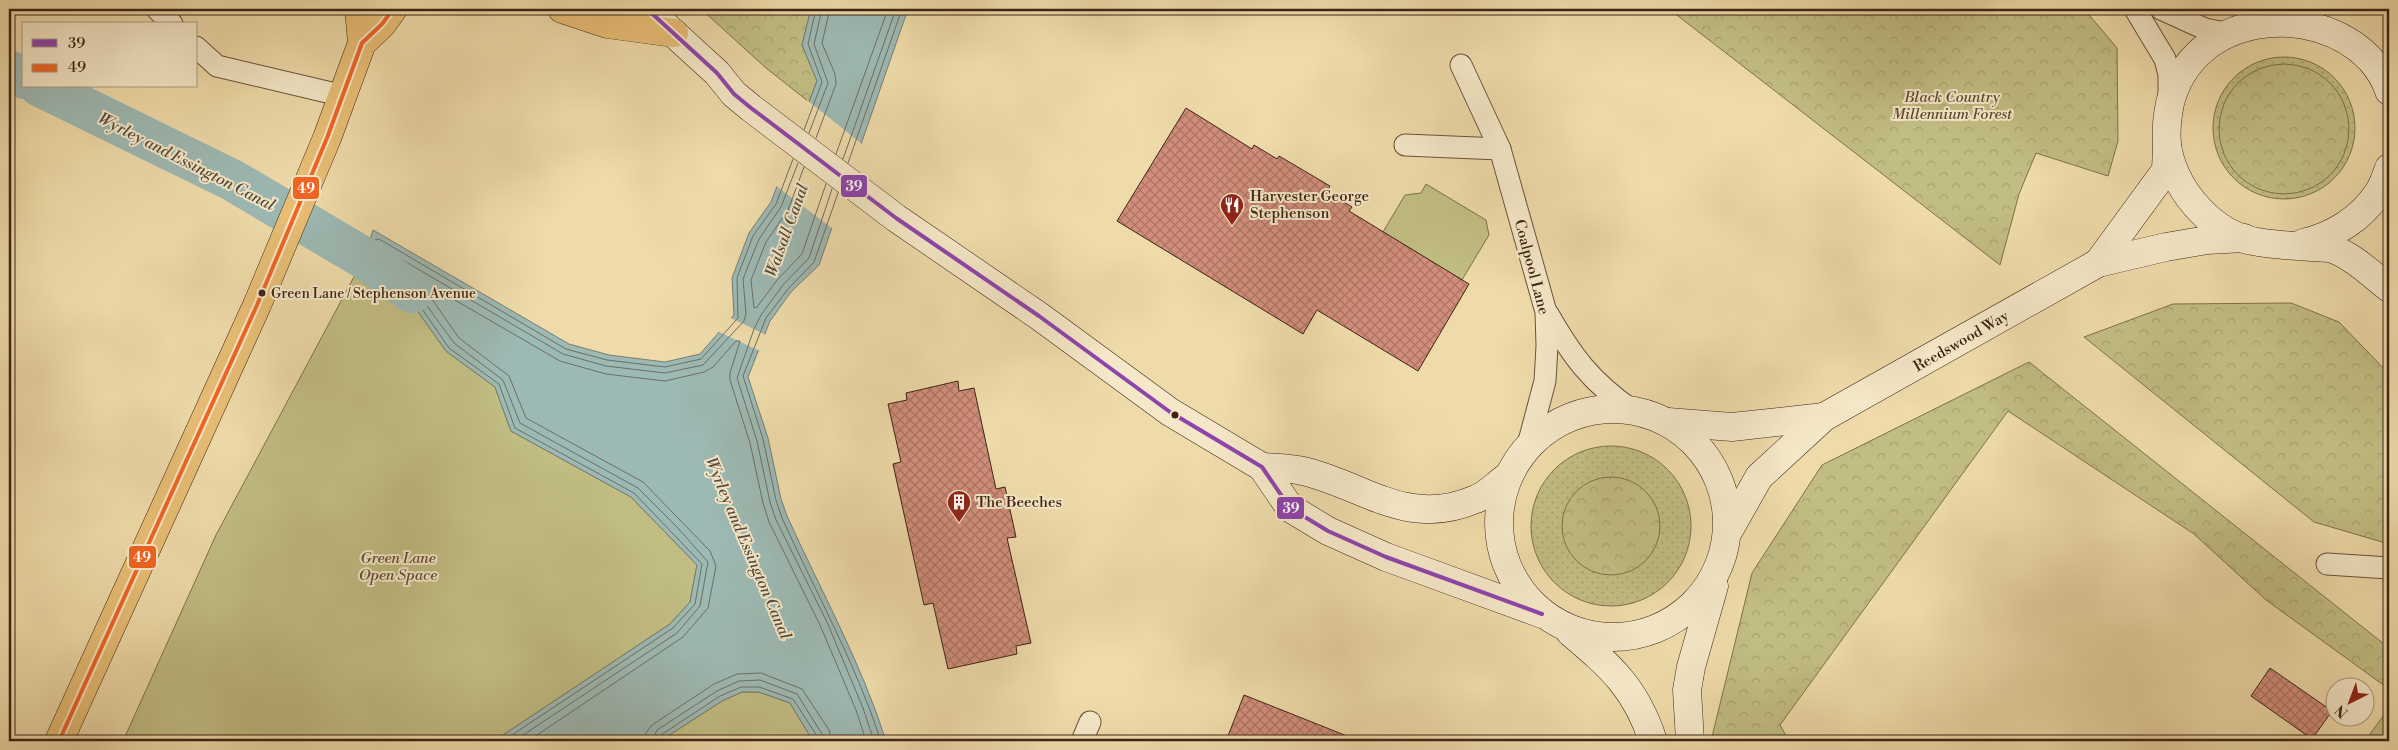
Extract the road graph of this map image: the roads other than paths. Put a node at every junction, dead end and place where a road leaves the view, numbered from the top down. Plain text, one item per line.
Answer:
1 (157, 9) edge
2 (359, 9) edge
3 (562, 9) edge
4 (647, 9) edge
5 (2135, 9) edge
6 (2161, 9) edge
7 (398, 10) edge
8 (2300, 12) edge
9 (170, 22) edge
10 (2220, 32) junction
11 (674, 33) junction
12 (362, 43) junction
13 (198, 49) edge
14 (1461, 64) dead end
15 (2389, 91) edge
16 (344, 96) junction
17 (2168, 121) junction
18 (1405, 145) dead end
19 (1500, 149) junction
20 (2389, 168) edge
21 (2244, 238) junction
22 (2289, 246) junction
23 (2098, 263) junction
24 (2389, 288) edge
25 (1546, 312) junction
26 (1632, 410) junction
27 (1824, 417) junction
28 (1668, 422) junction
29 (1528, 445) junction
30 (1262, 467) junction
31 (1507, 477) junction
32 (1727, 534) junction
33 (1722, 561) junction
34 (2327, 564) dead end
35 (2389, 568) edge
36 (1542, 614) junction
37 (1568, 629) junction
38 (59, 741) edge
39 (1653, 741) edge
40 (1690, 741) edge

1 - 9 lane
2 - 12 highway
3 - 11 highway
4 - 11 street
5 - 17 lane
6 - 10 lane
7 - 12 highway
8 - 10 street, Reedswood Way
8 - 15 street, Reedswood Way
10 - 17 street, Reedswood Way
11 - 30 street
12 - 16 highway
13 - 16 lane
14 - 19 lane, Coalpool Lane
16 - 38 highway
17 - 21 street, Reedswood Way
17 - 23 street, Reedswood Way
18 - 19 lane
19 - 25 lane, Coalpool Lane
20 - 22 street, Reedswood Way
21 - 22 street, Reedswood Way
21 - 23 street, Reedswood Way
22 - 24 street, Reedswood Way
23 - 27 street, Reedswood Way
25 - 26 lane
25 - 29 lane, Coalpool Lane
26 - 28 street
26 - 29 street
27 - 28 street, Reedswood Way
27 - 32 street, Reedswood Way
28 - 32 street
29 - 31 street
30 - 31 street
30 - 36 street
31 - 36 street
32 - 33 street
33 - 37 street
33 - 40 street
34 - 35 lane
36 - 37 street
37 - 39 street

